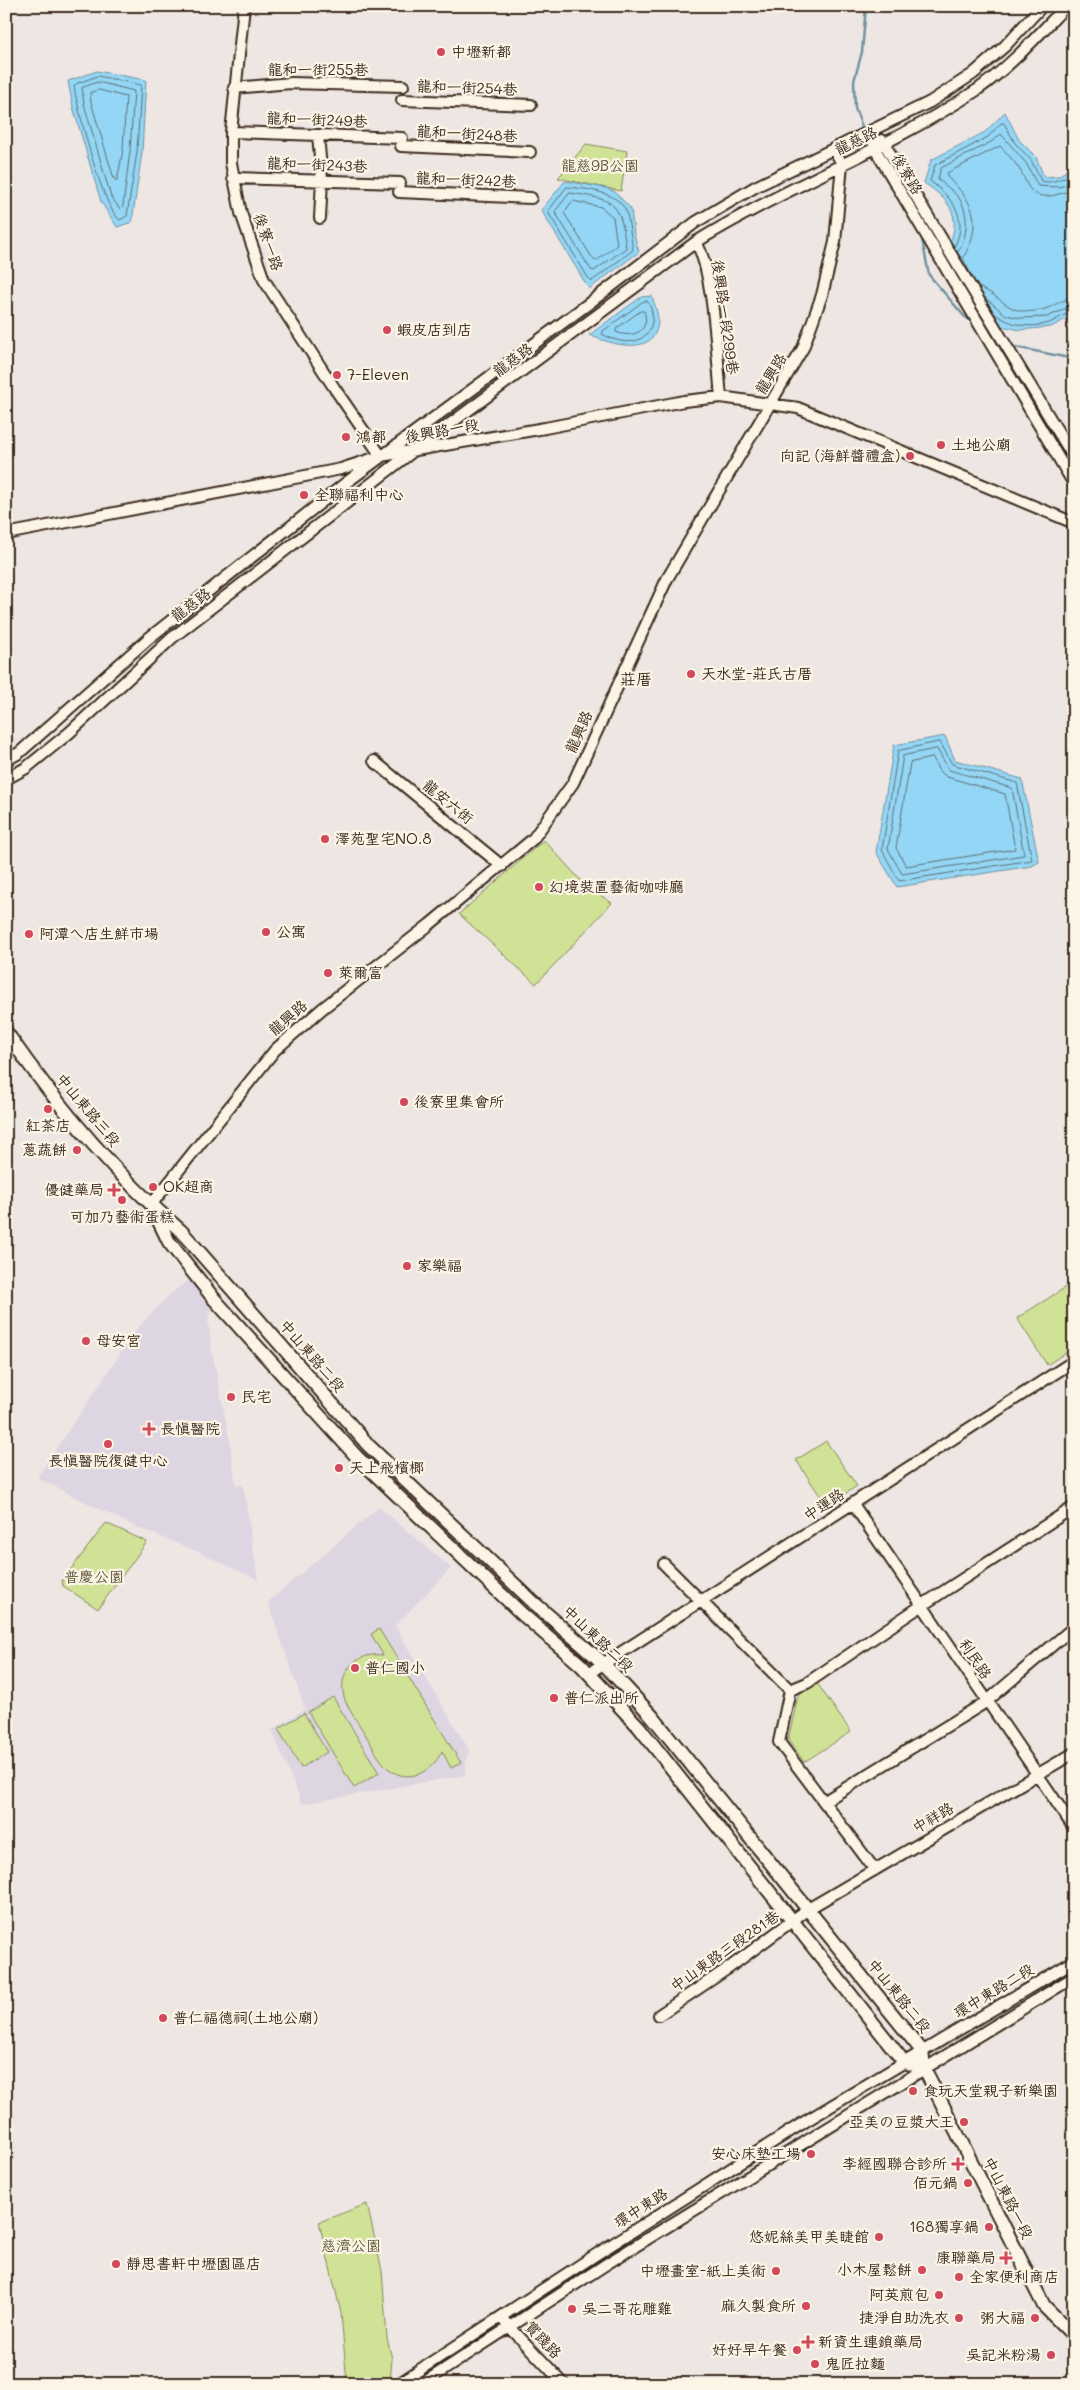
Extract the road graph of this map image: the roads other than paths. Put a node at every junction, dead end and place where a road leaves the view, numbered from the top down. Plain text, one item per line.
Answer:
1 (244, 6) edge
2 (1042, 6) edge
3 (1066, 6) edge
4 (403, 86) dead end
5 (234, 88) junction
6 (402, 100) dead end
7 (531, 105) dead end
8 (871, 131) junction
9 (230, 132) junction
10 (318, 135) junction
11 (402, 142) joint
12 (886, 143) junction
13 (834, 149) junction
14 (875, 149) junction
15 (530, 152) dead end
16 (842, 164) junction
17 (233, 178) junction
18 (322, 180) junction
19 (400, 188) joint
20 (530, 198) dead end
21 (320, 218) dead end
22 (696, 242) junction
23 (721, 396) junction
24 (771, 403) junction
25 (412, 452) junction
26 (381, 456) junction
27 (1074, 458) edge
28 (1074, 484) edge
29 (1074, 523) edge
30 (6, 534) edge
31 (58, 718) junction
32 (69, 732) junction
33 (6, 760) edge
34 (374, 761) dead end
35 (6, 779) edge
36 (502, 866) junction
37 (6, 1032) edge
38 (151, 1205) junction
39 (1074, 1361) edge
40 (853, 1504) junction
41 (1074, 1507) edge
42 (664, 1564) dead end
43 (703, 1601) junction
44 (921, 1606) junction
45 (1074, 1627) edge
46 (603, 1663) junction
47 (589, 1673) junction
48 (790, 1690) junction
49 (986, 1702) junction
50 (1074, 1753) edge
51 (1036, 1775) junction
52 (824, 1801) junction
53 (1074, 1828) edge
54 (876, 1870) junction
55 (808, 1909) junction
56 (793, 1921) junction
57 (1074, 1961) edge
58 (1074, 1977) edge
59 (659, 2015) dead end
60 (922, 2051) junction
61 (904, 2062) junction
62 (924, 2068) junction
63 (501, 2317) junction
64 (508, 2326) junction
65 (1074, 2336) edge
66 (398, 2384) edge
67 (422, 2384) edge
68 (564, 2384) edge

1 - 5 street, 後寮一路
2 - 8 street, 龍慈路
3 - 12 street, 龍慈路
4 - 5 street, 龍和一街255巷
5 - 9 street, 後寮一路
6 - 7 street, 龍和一街254巷
8 - 12 street, 後寮路
8 - 13 street, 龍慈路
8 - 14 street, 後寮路
9 - 10 street, 龍和一街249巷
9 - 17 street, 後寮一路
10 - 11 street, 龍和一街249巷
10 - 18 street
11 - 15 street, 龍和一街248巷
12 - 14 street, 龍慈路
12 - 27 street, 後寮路
13 - 16 street
13 - 26 street, 龍慈路
14 - 16 street, 龍慈路
14 - 28 street, 後寮路
16 - 22 street, 龍慈路
16 - 24 street, 龍興路
17 - 18 street, 龍和一街243巷
17 - 26 street, 後寮一路
18 - 19 street, 龍和一街243巷
18 - 21 street
19 - 20 street, 龍和一街242巷
22 - 23 street, 後興路一段299巷
22 - 25 street, 龍慈路
23 - 24 street, 後興路一段
23 - 25 street, 後興路一段
24 - 29 street, 後興路一段
24 - 36 street, 龍興路
25 - 26 street, 後興路一段
25 - 32 street, 龍慈路
26 - 30 street, 後興路一段
26 - 31 street, 龍慈路
31 - 32 street
31 - 33 street, 龍慈路
32 - 35 street, 龍慈路
34 - 36 street, 龍安六街
36 - 38 street, 龍興路
37 - 38 main road, 中山東路三段
38 - 46 main road, 中山東路二段
38 - 47 main road, 中山東路二段
39 - 40 street, 中運路
40 - 43 street, 中運路
40 - 44 street, 利民路
41 - 44 street
42 - 43 street
43 - 46 street, 中運路
43 - 48 street
44 - 48 street
44 - 49 street, 利民路
45 - 49 street
46 - 47 street, 中運路
46 - 55 main road, 中山東路二段
47 - 56 main road, 中山東路二段
48 - 52 street
49 - 51 street, 利民路
49 - 52 street
50 - 51 street, 中祥路
51 - 53 street, 利民路
51 - 54 street, 中祥路
52 - 54 street
54 - 55 street, 中祥路
55 - 56 street, 中山東路三段281巷
55 - 60 main road, 中山東路二段
56 - 59 street, 中山東路三段281巷
56 - 61 main road, 中山東路二段
57 - 60 street, 環中東路二段
58 - 62 street, 環中東路二段
60 - 61 street, 環中東路二段
60 - 62 main road, 中山東路二段
61 - 62 main road
61 - 63 street, 環中東路
62 - 64 street, 環中東路
62 - 65 main road, 中山東路一段
63 - 64 street, 實踐路
63 - 66 street, 環中東路
64 - 67 street, 環中東路
64 - 68 street, 實踐路

